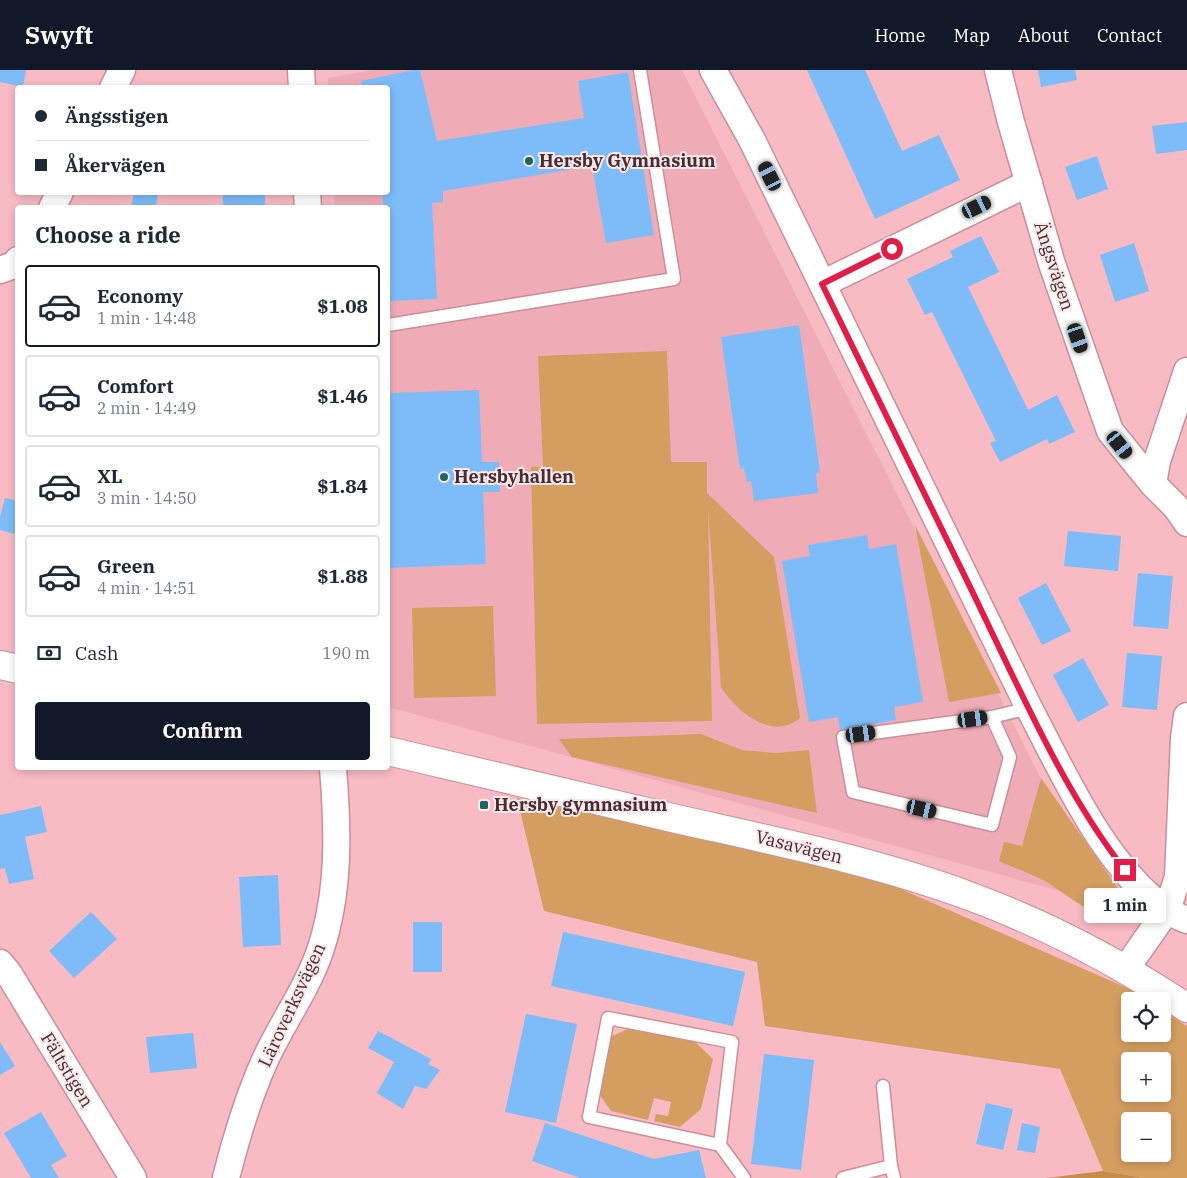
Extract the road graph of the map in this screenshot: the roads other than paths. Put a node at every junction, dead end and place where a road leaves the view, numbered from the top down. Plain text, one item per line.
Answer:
1 (122, 70) edge
2 (301, 70) edge
3 (640, 70) edge
4 (713, 70) edge
5 (998, 70) edge
6 (114, 85) edge
7 (302, 85) edge
8 (1029, 183) junction
9 (15, 264) edge
10 (0, 270) edge
11 (822, 284) junction
12 (390, 325) edge
13 (1187, 372) edge
14 (1153, 484) junction
15 (1187, 523) edge
16 (0, 665) edge
17 (15, 668) edge
18 (1029, 708) junction
19 (1187, 716) edge
20 (992, 717) junction
21 (390, 751) edge
22 (333, 770) edge
23 (1177, 915) edge
24 (0, 963) edge
25 (1125, 970) junction
26 (1187, 1008) edge
27 (883, 1086) dead end
28 (720, 1145) junction
29 (893, 1172) edge
30 (133, 1178) edge
31 (226, 1178) edge
32 (744, 1178) edge
33 (843, 1178) edge

1 - 6 street
2 - 7 street
3 - 12 lane
4 - 11 street
5 - 8 street, Ängsvägen
8 - 11 street
8 - 14 street, Ängsvägen
9 - 10 street
11 - 18 street
13 - 14 street
14 - 15 street, Ängsvägen
16 - 17 street
18 - 20 lane
18 - 23 street
19 - 23 street
20 - 20 lane
21 - 25 street, Vasavägen
22 - 31 street, Läroverksvägen
23 - 25 street
24 - 30 street, Fältstigen
25 - 26 street, Vasavägen
27 - 29 lane
28 - 28 lane
28 - 32 lane
29 - 33 lane

